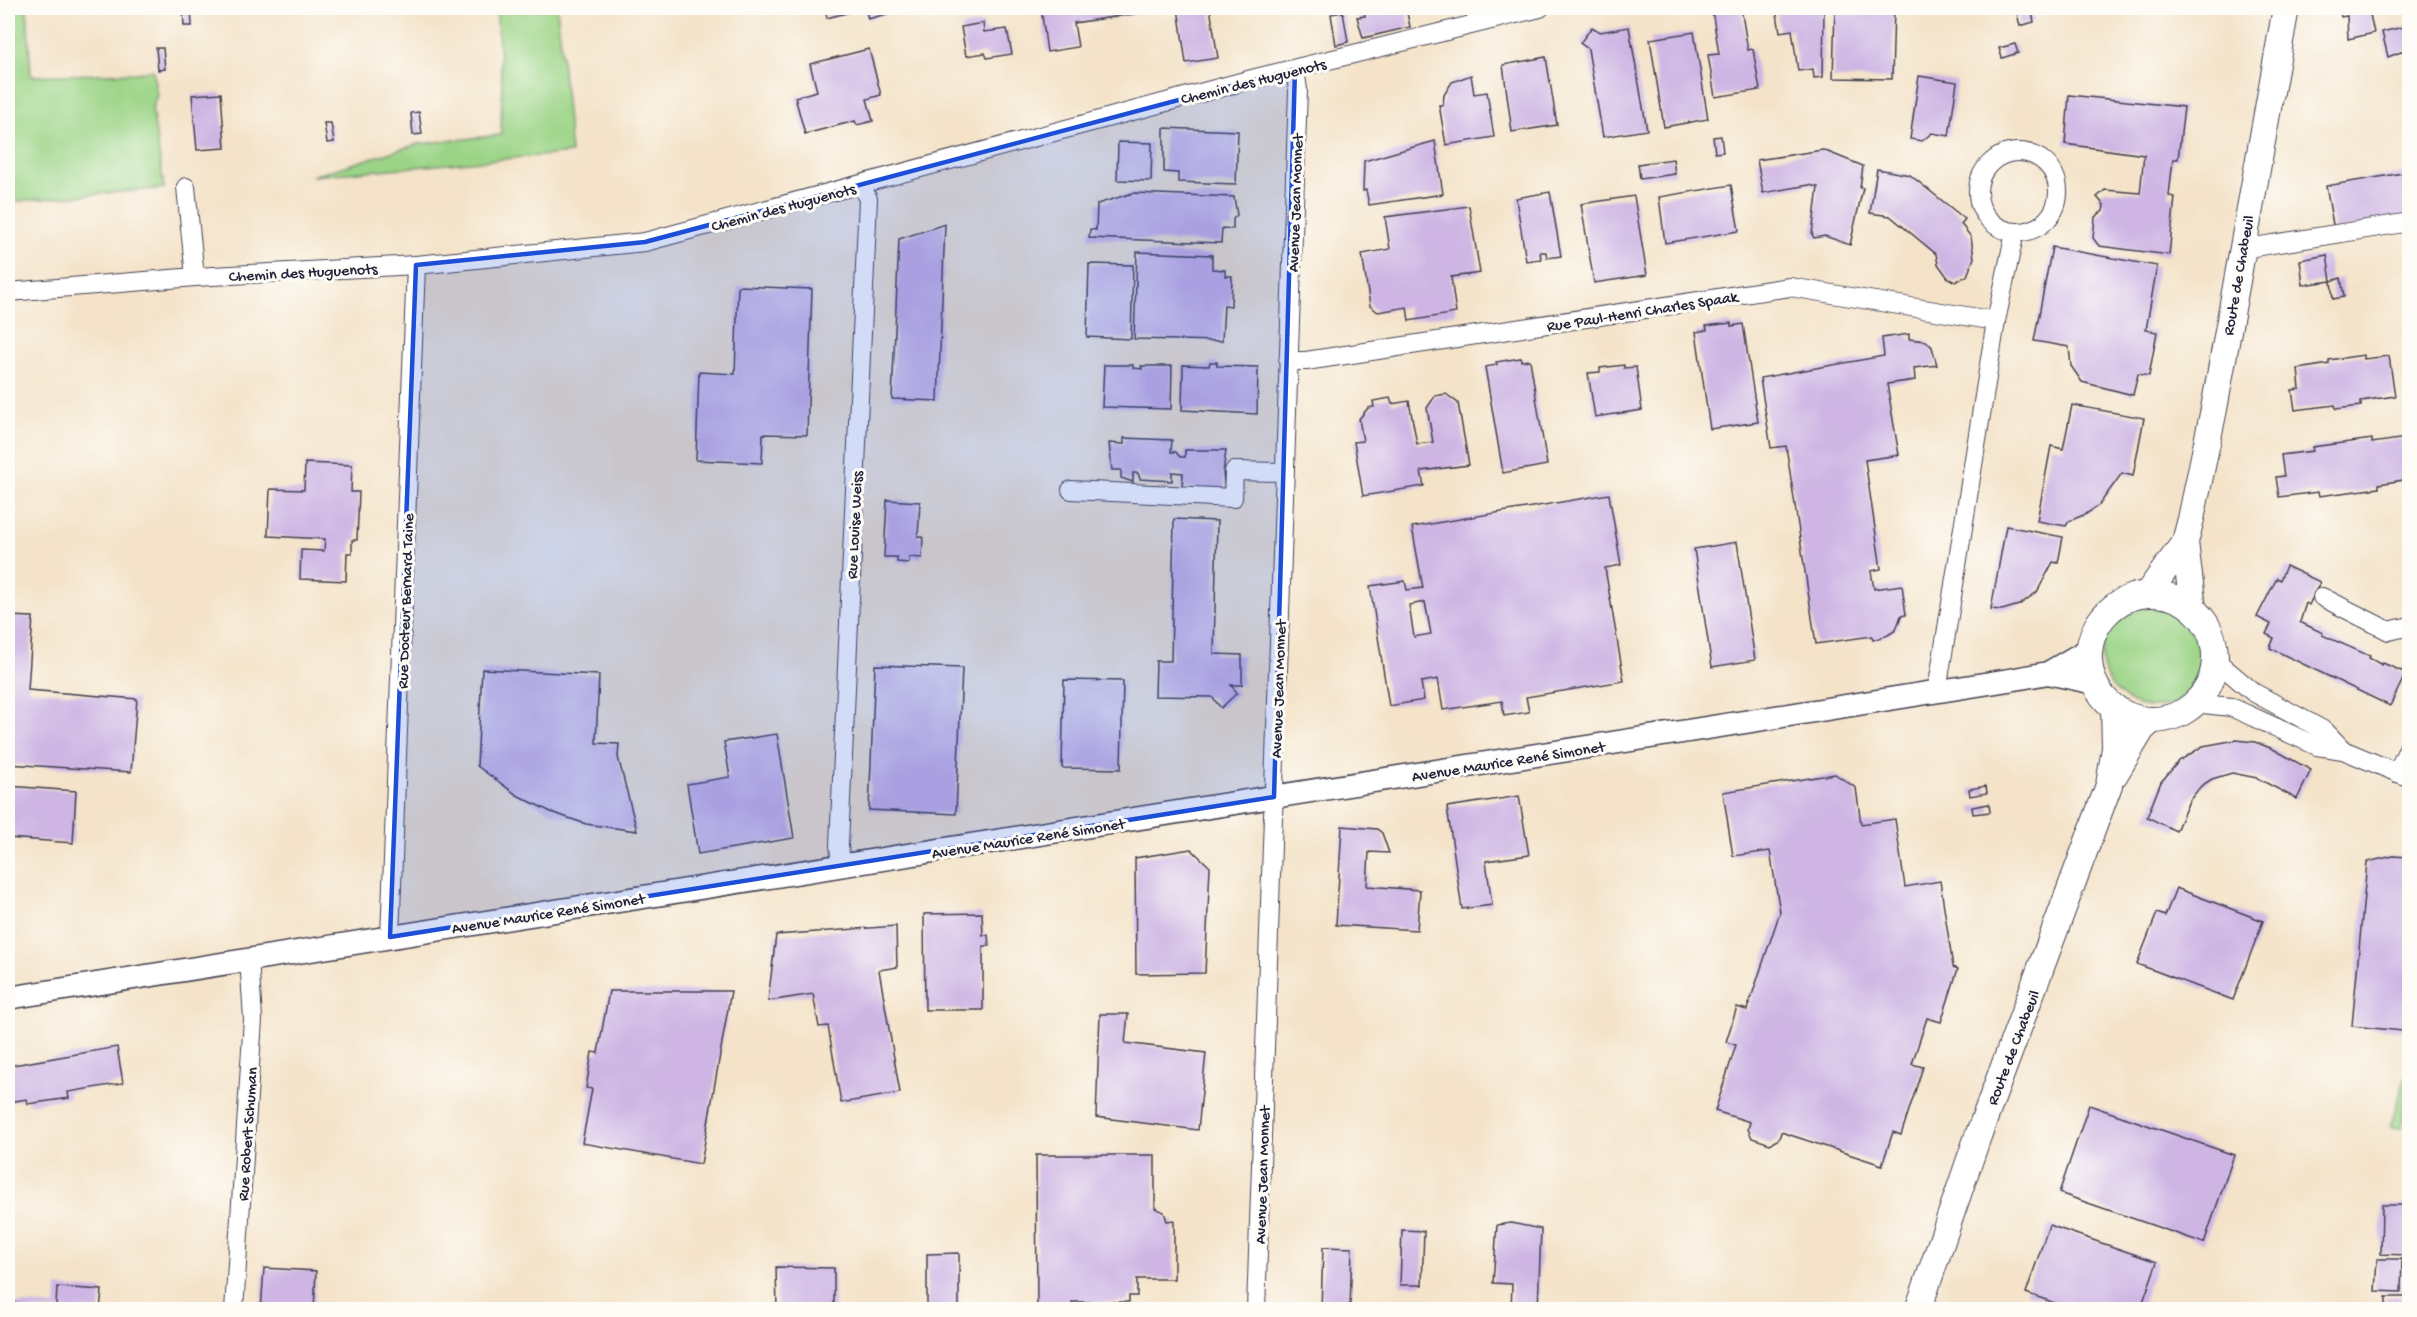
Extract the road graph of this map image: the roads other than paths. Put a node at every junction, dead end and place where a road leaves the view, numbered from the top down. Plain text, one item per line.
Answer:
1 (1540, 8) edge
2 (2286, 8) edge
3 (1295, 69) junction
4 (861, 185) junction
5 (186, 187) dead end
6 (2409, 222) edge
7 (2015, 232) junction
8 (2242, 249) junction
9 (416, 266) junction
10 (195, 277) junction
11 (8, 292) edge
12 (1996, 321) junction
13 (1288, 361) junction
14 (1284, 472) junction
15 (1071, 490) dead end
16 (2184, 542) junction
17 (2147, 594) junction
18 (2322, 597) dead end
19 (2193, 609) junction
20 (2409, 626) edge
21 (2089, 649) junction
22 (2215, 660) junction
23 (2048, 673) junction
24 (2095, 683) junction
25 (1937, 692) junction
26 (2194, 703) junction
27 (2114, 707) junction
28 (2152, 720) junction
29 (2409, 744) edge
30 (2343, 750) junction
31 (2403, 776) edge
32 (2109, 785) junction
33 (1274, 797) junction
34 (841, 866) junction
35 (390, 937) junction
36 (249, 958) junction
37 (8, 998) edge
38 (234, 1310) edge
39 (1256, 1310) edge
40 (1918, 1310) edge

1 - 3 street, Chemin des Huguenots
2 - 8 main road, Route de Chabeuil
3 - 4 street, Chemin des Huguenots
3 - 13 street, Avenue Jean Monnet
4 - 9 street, Chemin des Huguenots
4 - 34 street, Rue Louise Weiss
5 - 10 street
6 - 8 street
7 - 7 street
7 - 12 street
8 - 16 main road, Route de Chabeuil
9 - 10 street, Chemin des Huguenots
9 - 35 street, Rue Docteur Bernard Taine
10 - 11 street, Chemin des Huguenots
12 - 13 street, Rue Paul-Henri Charles Spaak
12 - 25 street
13 - 14 street, Avenue Jean Monnet
14 - 15 street
14 - 33 street, Avenue Jean Monnet
16 - 17 main road, Route de Chabeuil
16 - 19 main road, Route de Chabeuil
17 - 19 main road
17 - 21 main road
18 - 20 street
19 - 22 main road
21 - 23 street, Avenue Maurice René Simonet
21 - 24 main road
22 - 26 main road
22 - 30 street
23 - 24 street, Avenue Maurice René Simonet
23 - 25 street, Avenue Maurice René Simonet
24 - 27 main road
25 - 33 street, Avenue Maurice René Simonet
26 - 28 main road
26 - 30 street
27 - 28 main road
27 - 32 main road, Route de Chabeuil
28 - 32 main road, Route de Chabeuil
29 - 31 street
30 - 31 street
32 - 40 main road, Route de Chabeuil
33 - 34 street, Avenue Maurice René Simonet
33 - 39 street, Avenue Jean Monnet
34 - 35 street, Avenue Maurice René Simonet
35 - 36 street, Avenue Maurice René Simonet
36 - 37 street, Avenue Maurice René Simonet
36 - 38 street, Rue Robert Schuman

